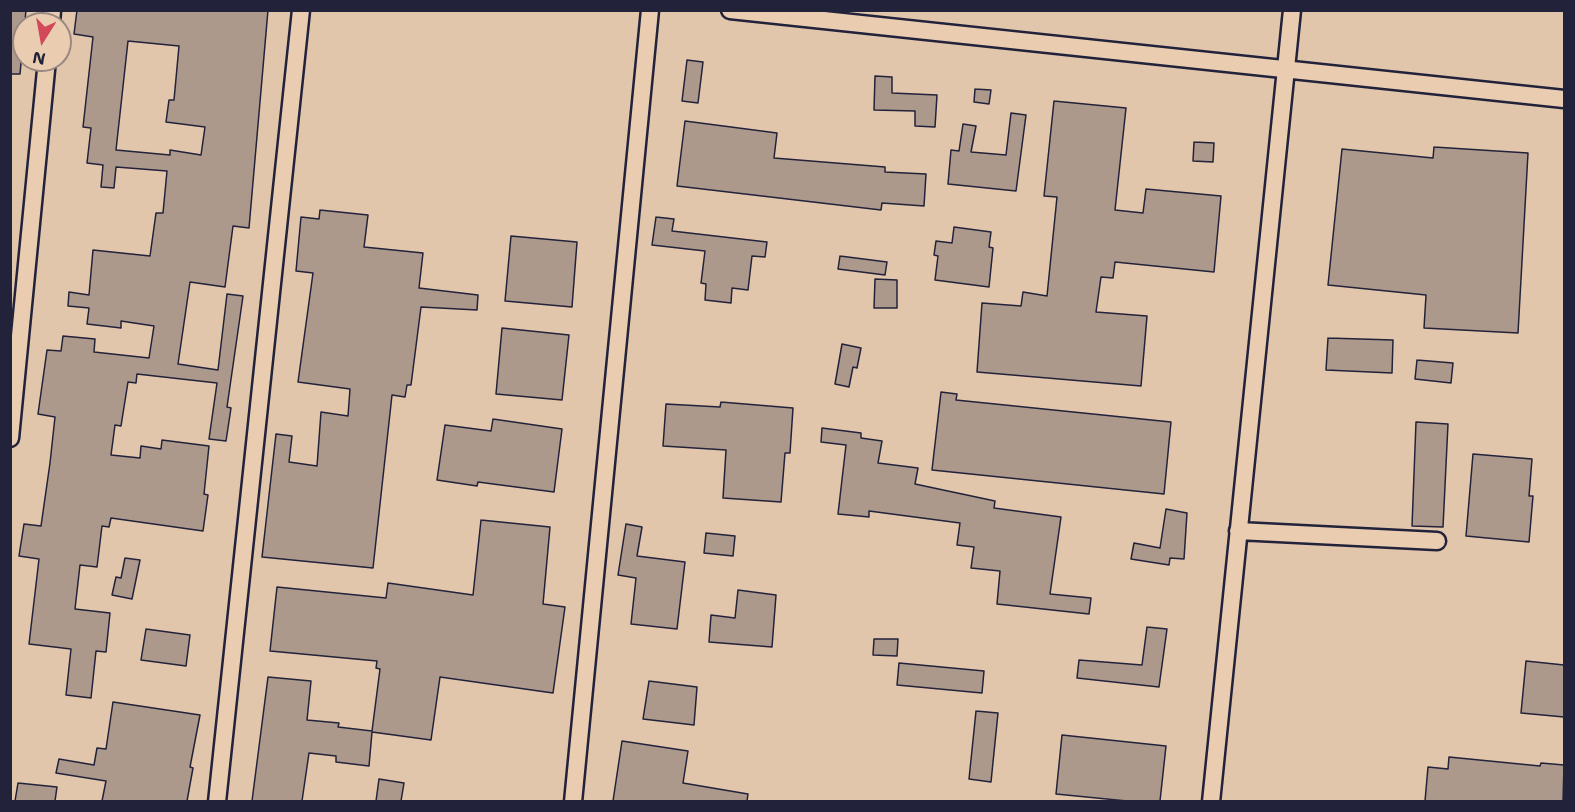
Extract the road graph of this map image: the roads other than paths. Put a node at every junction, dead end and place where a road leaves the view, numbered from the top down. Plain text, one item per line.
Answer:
1 (302, 10) edge
2 (650, 10) edge
3 (730, 10) edge
4 (1292, 10) edge
5 (1286, 69) junction
6 (46, 72) edge
7 (1564, 99) edge
8 (10, 438) edge
9 (1238, 531) junction
10 (1437, 541) dead end
11 (217, 801) edge
12 (573, 801) edge
13 (1210, 801) edge

1 - 11 street
2 - 12 street
3 - 5 street
4 - 5 street
5 - 7 street
5 - 9 street
6 - 8 street
9 - 10 street
9 - 13 street

